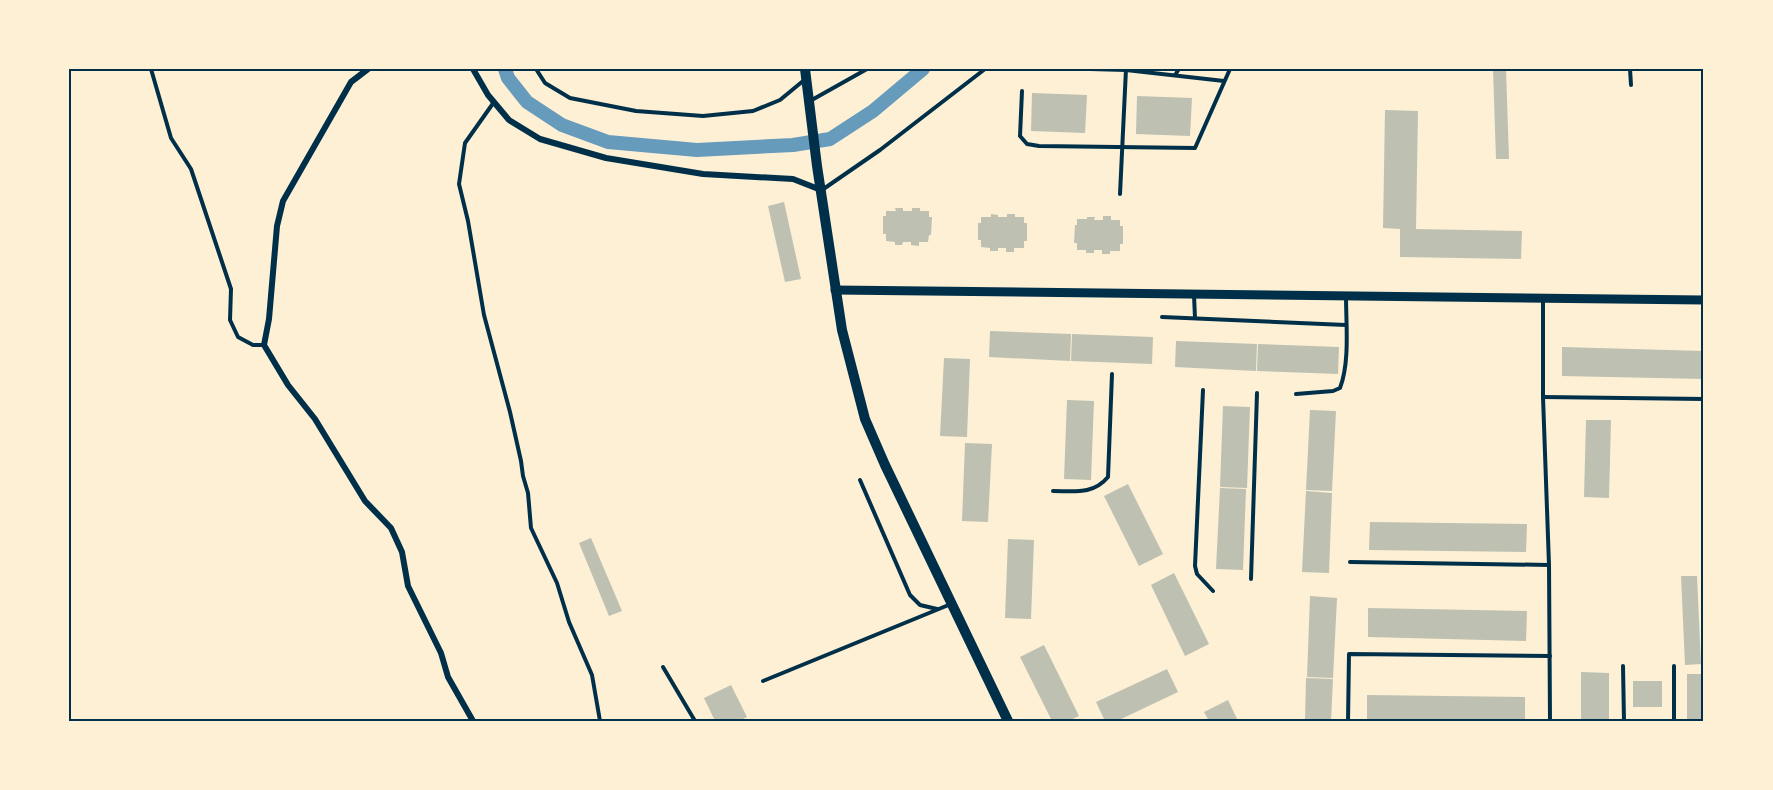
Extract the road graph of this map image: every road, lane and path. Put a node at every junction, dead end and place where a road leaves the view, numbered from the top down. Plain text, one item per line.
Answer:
1 (151, 69) edge
2 (368, 69) edge
3 (473, 69) edge
4 (536, 69) edge
5 (867, 69) edge
6 (985, 69) edge
7 (1090, 69) edge
8 (1179, 69) edge
9 (1230, 69) edge
10 (1630, 69) edge
11 (1126, 70) edge
12 (806, 74) edge
13 (1175, 75) junction
14 (1224, 81) junction
15 (1631, 86) dead end
16 (1022, 91) dead end
17 (809, 101) junction
18 (494, 102) junction
19 (1122, 146) junction
20 (821, 190) junction
21 (1120, 194) dead end
22 (835, 290) junction
23 (1194, 294) junction
24 (1347, 296) junction
25 (1543, 298) junction
26 (1704, 300) edge
27 (1162, 317) dead end
28 (1194, 318) junction
29 (1346, 325) junction
30 (264, 345) junction
31 (1112, 374) dead end
32 (1203, 390) dead end
33 (1257, 393) dead end
34 (1296, 394) dead end
35 (1543, 397) junction
36 (1704, 399) edge
37 (860, 480) dead end
38 (1053, 491) dead end
39 (1350, 562) dead end
40 (1549, 565) junction
41 (1251, 579) dead end
42 (1213, 591) dead end
43 (951, 604) junction
44 (938, 609) junction
45 (1550, 656) junction
46 (1623, 666) dead end
47 (1674, 666) dead end
48 (663, 667) dead end
49 (763, 681) dead end
50 (473, 721) edge
51 (600, 721) edge
52 (695, 721) edge
53 (1008, 721) edge
54 (1348, 721) edge
55 (1550, 721) edge
56 (1624, 721) edge
57 (1674, 721) edge

1 - 30 lane
2 - 30 street
3 - 18 street
4 - 12 lane
5 - 17 lane
6 - 20 lane
7 - 11 lane
8 - 13 lane
9 - 14 lane
10 - 15 lane
11 - 13 lane
11 - 19 lane
12 - 17 main road
13 - 14 lane
14 - 19 lane
16 - 19 lane
17 - 20 main road
18 - 20 street
18 - 51 lane
19 - 21 lane
20 - 22 main road
22 - 23 street
22 - 43 main road
23 - 24 street
23 - 28 lane
24 - 25 street
24 - 29 lane
25 - 26 street
25 - 35 lane
27 - 28 lane
28 - 29 lane
29 - 34 lane
30 - 50 street
31 - 38 lane
32 - 42 lane
33 - 41 lane
35 - 36 lane
35 - 40 lane
37 - 44 lane
39 - 40 lane
40 - 45 lane
43 - 44 lane
43 - 53 main road
44 - 49 lane
45 - 54 lane
45 - 55 lane
46 - 56 lane
47 - 57 lane
48 - 52 lane

